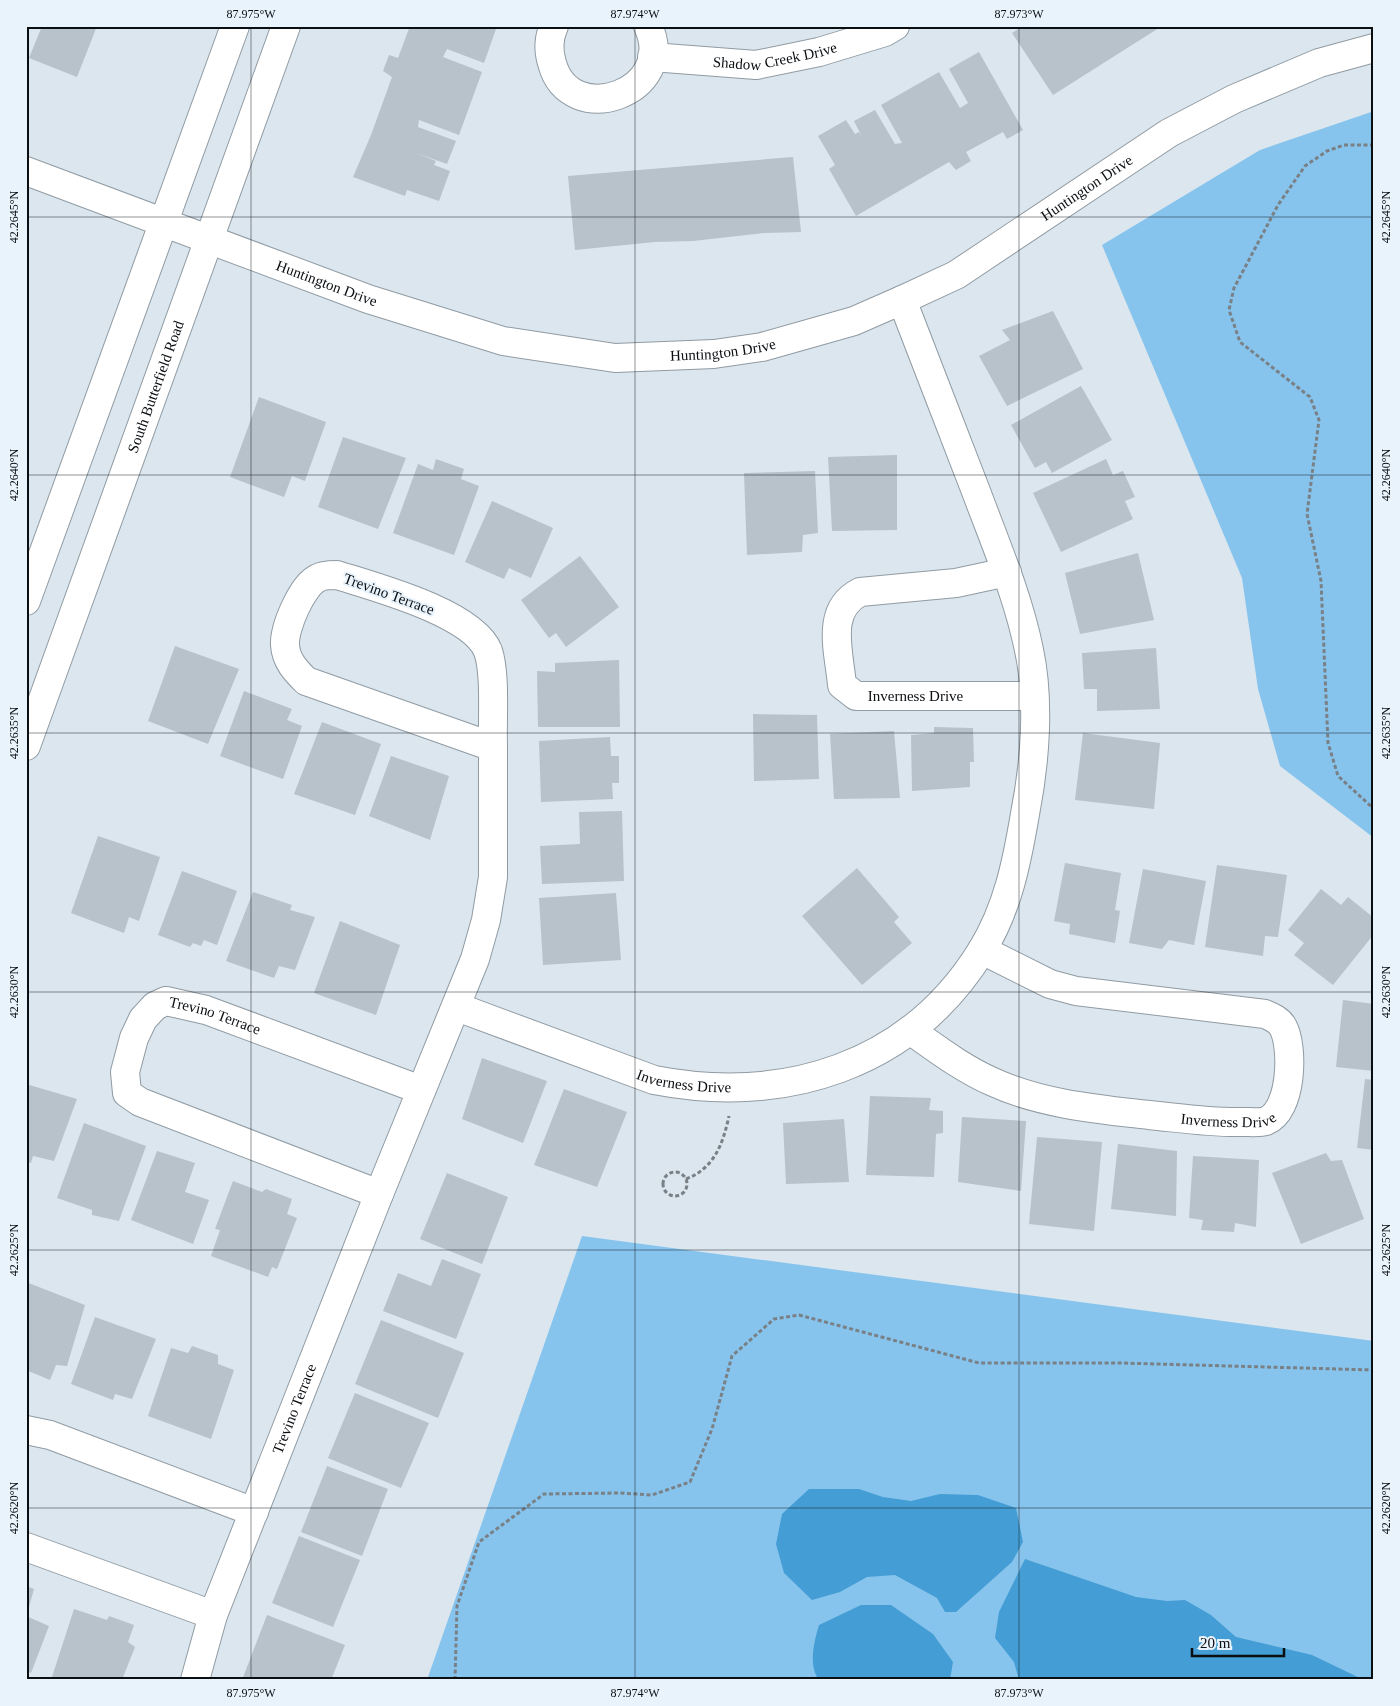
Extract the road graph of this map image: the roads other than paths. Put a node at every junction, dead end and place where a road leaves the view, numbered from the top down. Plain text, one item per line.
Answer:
1 (235, 26) edge
2 (286, 26) edge
3 (554, 26) edge
4 (648, 26) edge
5 (894, 26) edge
6 (1374, 48) edge
7 (652, 57) junction
8 (26, 171) edge
9 (163, 224) junction
10 (208, 241) junction
11 (902, 300) junction
12 (1007, 572) junction
13 (26, 602) edge
14 (1033, 696) junction
15 (26, 746) edge
16 (493, 747) junction
17 (982, 950) junction
18 (458, 1007) junction
19 (910, 1030) junction
20 (421, 1090) junction
21 (379, 1194) junction
22 (26, 1430) edge
23 (254, 1512) junction
24 (26, 1546) edge
25 (213, 1615) junction
26 (196, 1680) edge

1 - 9 street
2 - 10 street, South Butterfield Road
3 - 7 street
4 - 7 street
5 - 7 street, Shadow Creek Drive
6 - 11 street, Huntington Drive
8 - 9 street, Huntington Drive
9 - 10 street, Huntington Drive
9 - 13 street
10 - 11 street, Huntington Drive
10 - 15 street, South Butterfield Road
11 - 12 street, Inverness Drive
12 - 14 street, Inverness Drive
12 - 14 street, Inverness Drive
14 - 17 street, Inverness Drive
16 - 16 street, Trevino Terrace
16 - 18 street, Trevino Terrace
17 - 19 street, Inverness Drive
17 - 19 street, Inverness Drive
18 - 19 street, Inverness Drive
18 - 20 street, Trevino Terrace
20 - 21 street, Trevino Terrace
20 - 21 street, Trevino Terrace
21 - 23 street, Trevino Terrace
22 - 23 street
23 - 25 street, Trevino Terrace
24 - 25 street
25 - 26 street, Trevino Terrace

